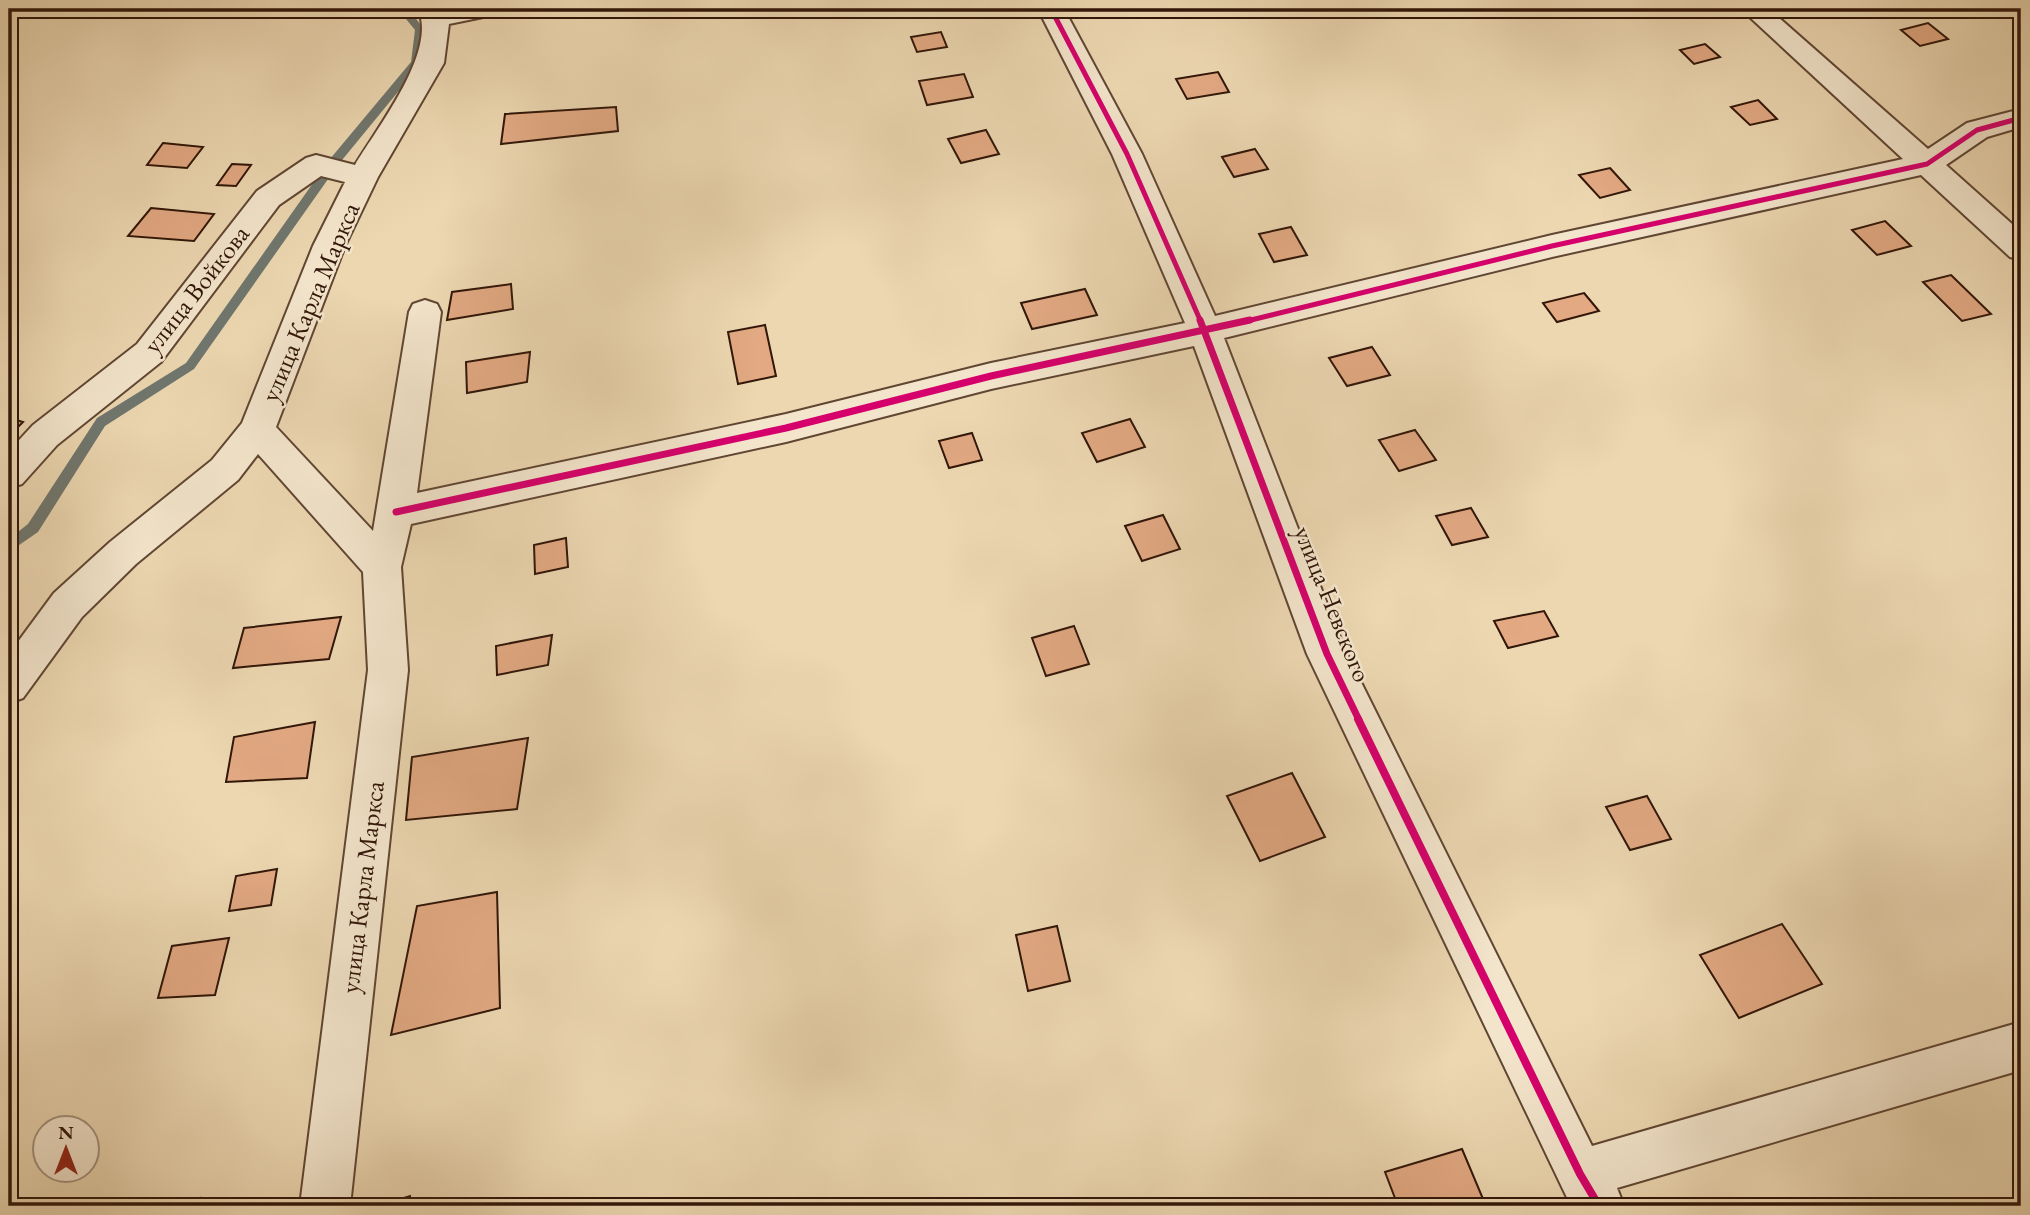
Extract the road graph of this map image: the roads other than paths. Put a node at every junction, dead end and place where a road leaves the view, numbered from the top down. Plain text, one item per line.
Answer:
1 (484, 9) edge
2 (1051, 9) edge
3 (1754, 9) edge
4 (433, 14) edge
5 (2021, 118) edge
6 (1927, 164) junction
7 (356, 175) junction
8 (2021, 249) edge
9 (425, 312) dead end
10 (1205, 331) junction
11 (257, 430) junction
12 (9, 474) edge
13 (396, 512) junction
14 (382, 568) junction
15 (9, 685) edge
16 (2021, 1046) edge
17 (1590, 1190) edge
18 (325, 1206) edge

1 - 4 street
2 - 10 street, улица Невского
3 - 6 street
4 - 7 street, улица Карла Маркса
5 - 6 street
6 - 8 street
6 - 10 street
7 - 11 street, улица Карла Маркса
7 - 12 street, улица Войкова
9 - 13 street, улица Карла Маркса
10 - 13 street
10 - 17 street, улица Невского
11 - 14 street, улица Карла Маркса
11 - 15 street
13 - 14 street, улица Карла Маркса
14 - 18 street, улица Карла Маркса
16 - 17 street

